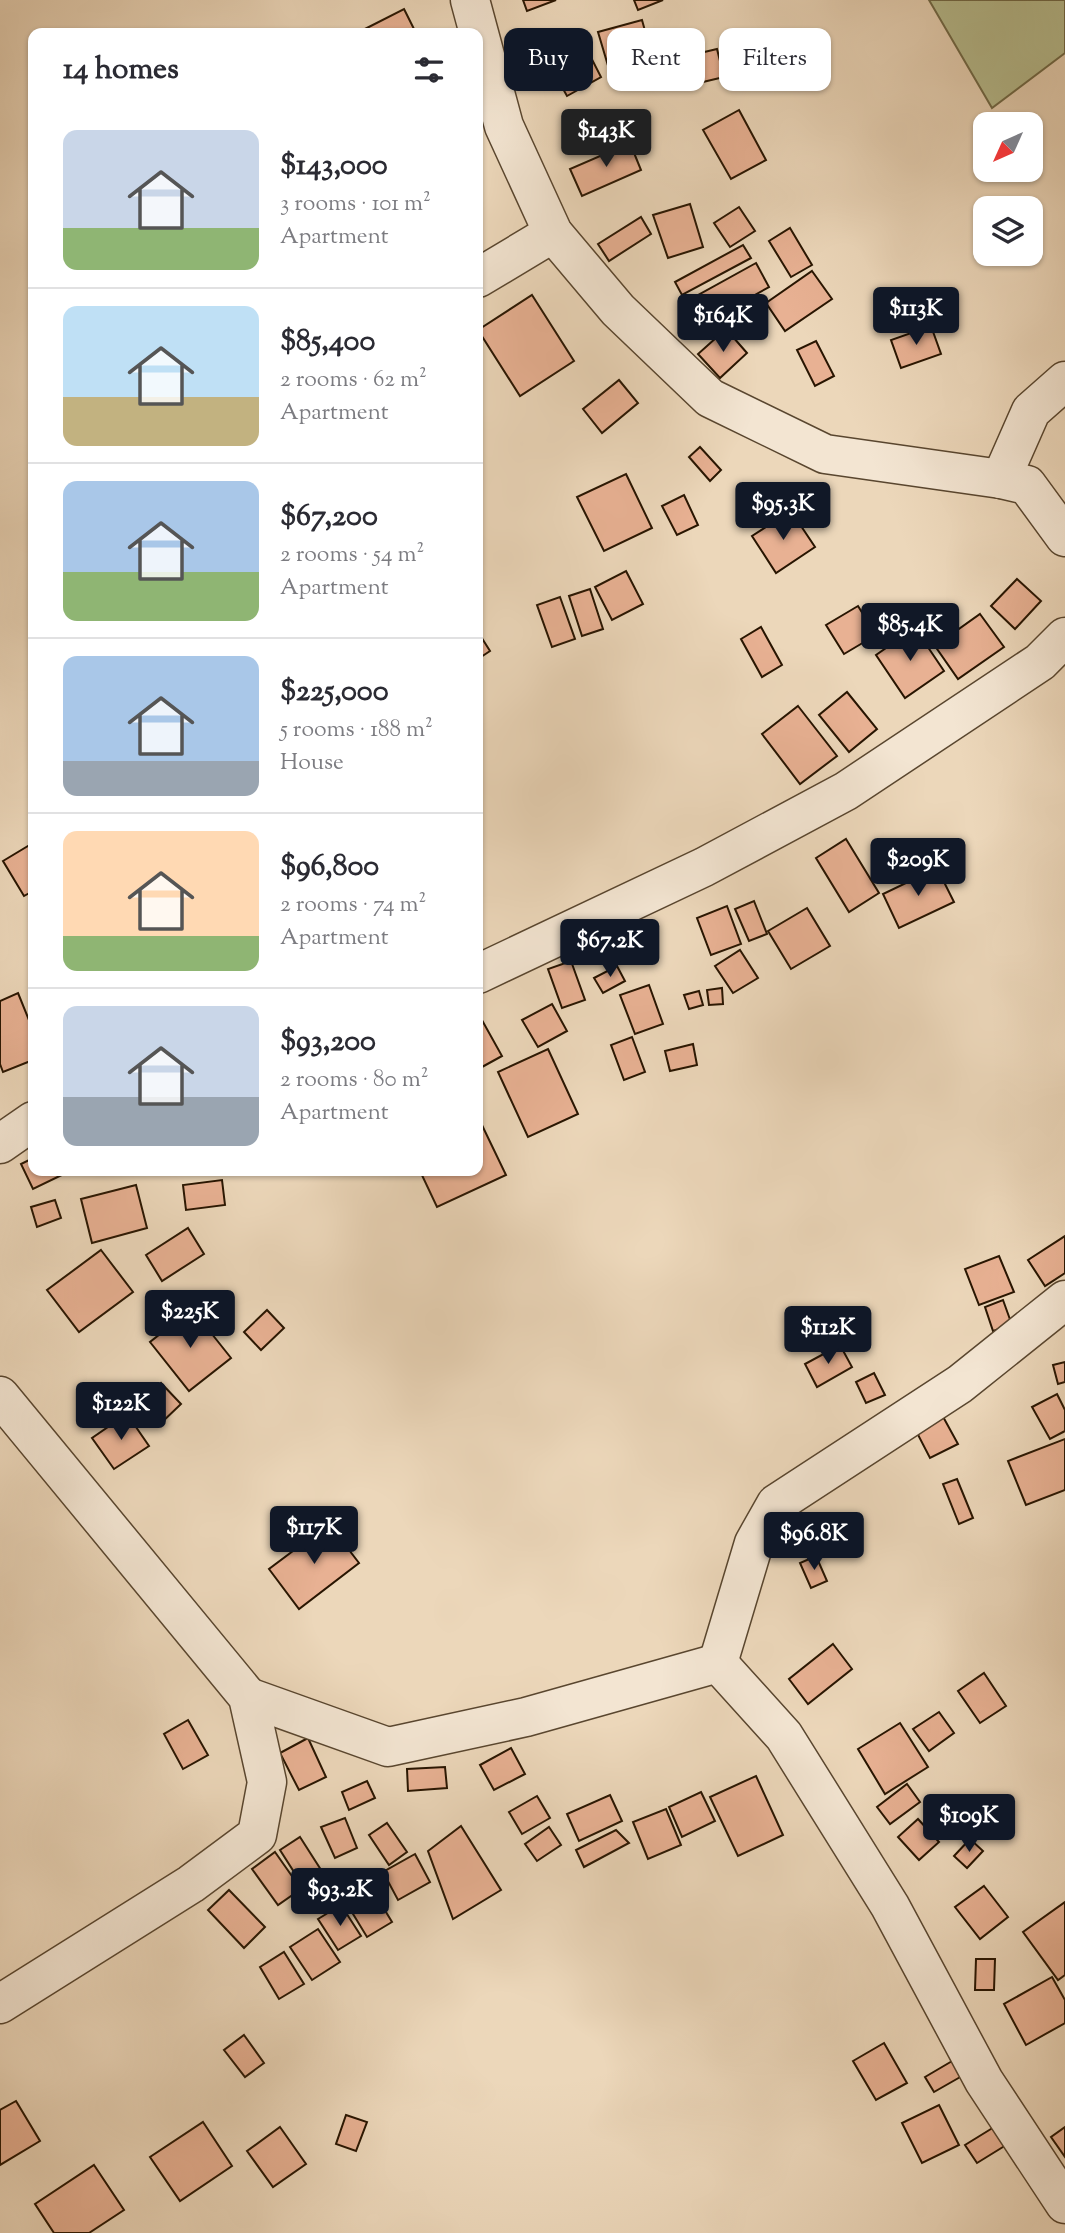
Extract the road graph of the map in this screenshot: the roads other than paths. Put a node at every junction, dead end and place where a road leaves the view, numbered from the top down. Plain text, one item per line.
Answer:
1 (470, 0) edge
2 (478, 28) edge
3 (483, 48) edge
4 (553, 233) junction
5 (483, 275) edge
6 (1065, 381) edge
7 (1002, 479) junction
8 (1065, 537) edge
9 (1065, 637) edge
10 (483, 972) edge
11 (28, 1124) edge
12 (0, 1143) edge
13 (1065, 1300) edge
14 (0, 1396) edge
15 (718, 1663) junction
16 (248, 1697) junction
17 (0, 2004) edge
18 (1065, 2204) edge

1 - 2 street
3 - 4 street
4 - 5 street
4 - 7 street
6 - 7 street
7 - 8 street
9 - 10 street
11 - 12 street
13 - 15 street
14 - 16 street
15 - 16 street
15 - 18 street
16 - 17 street

